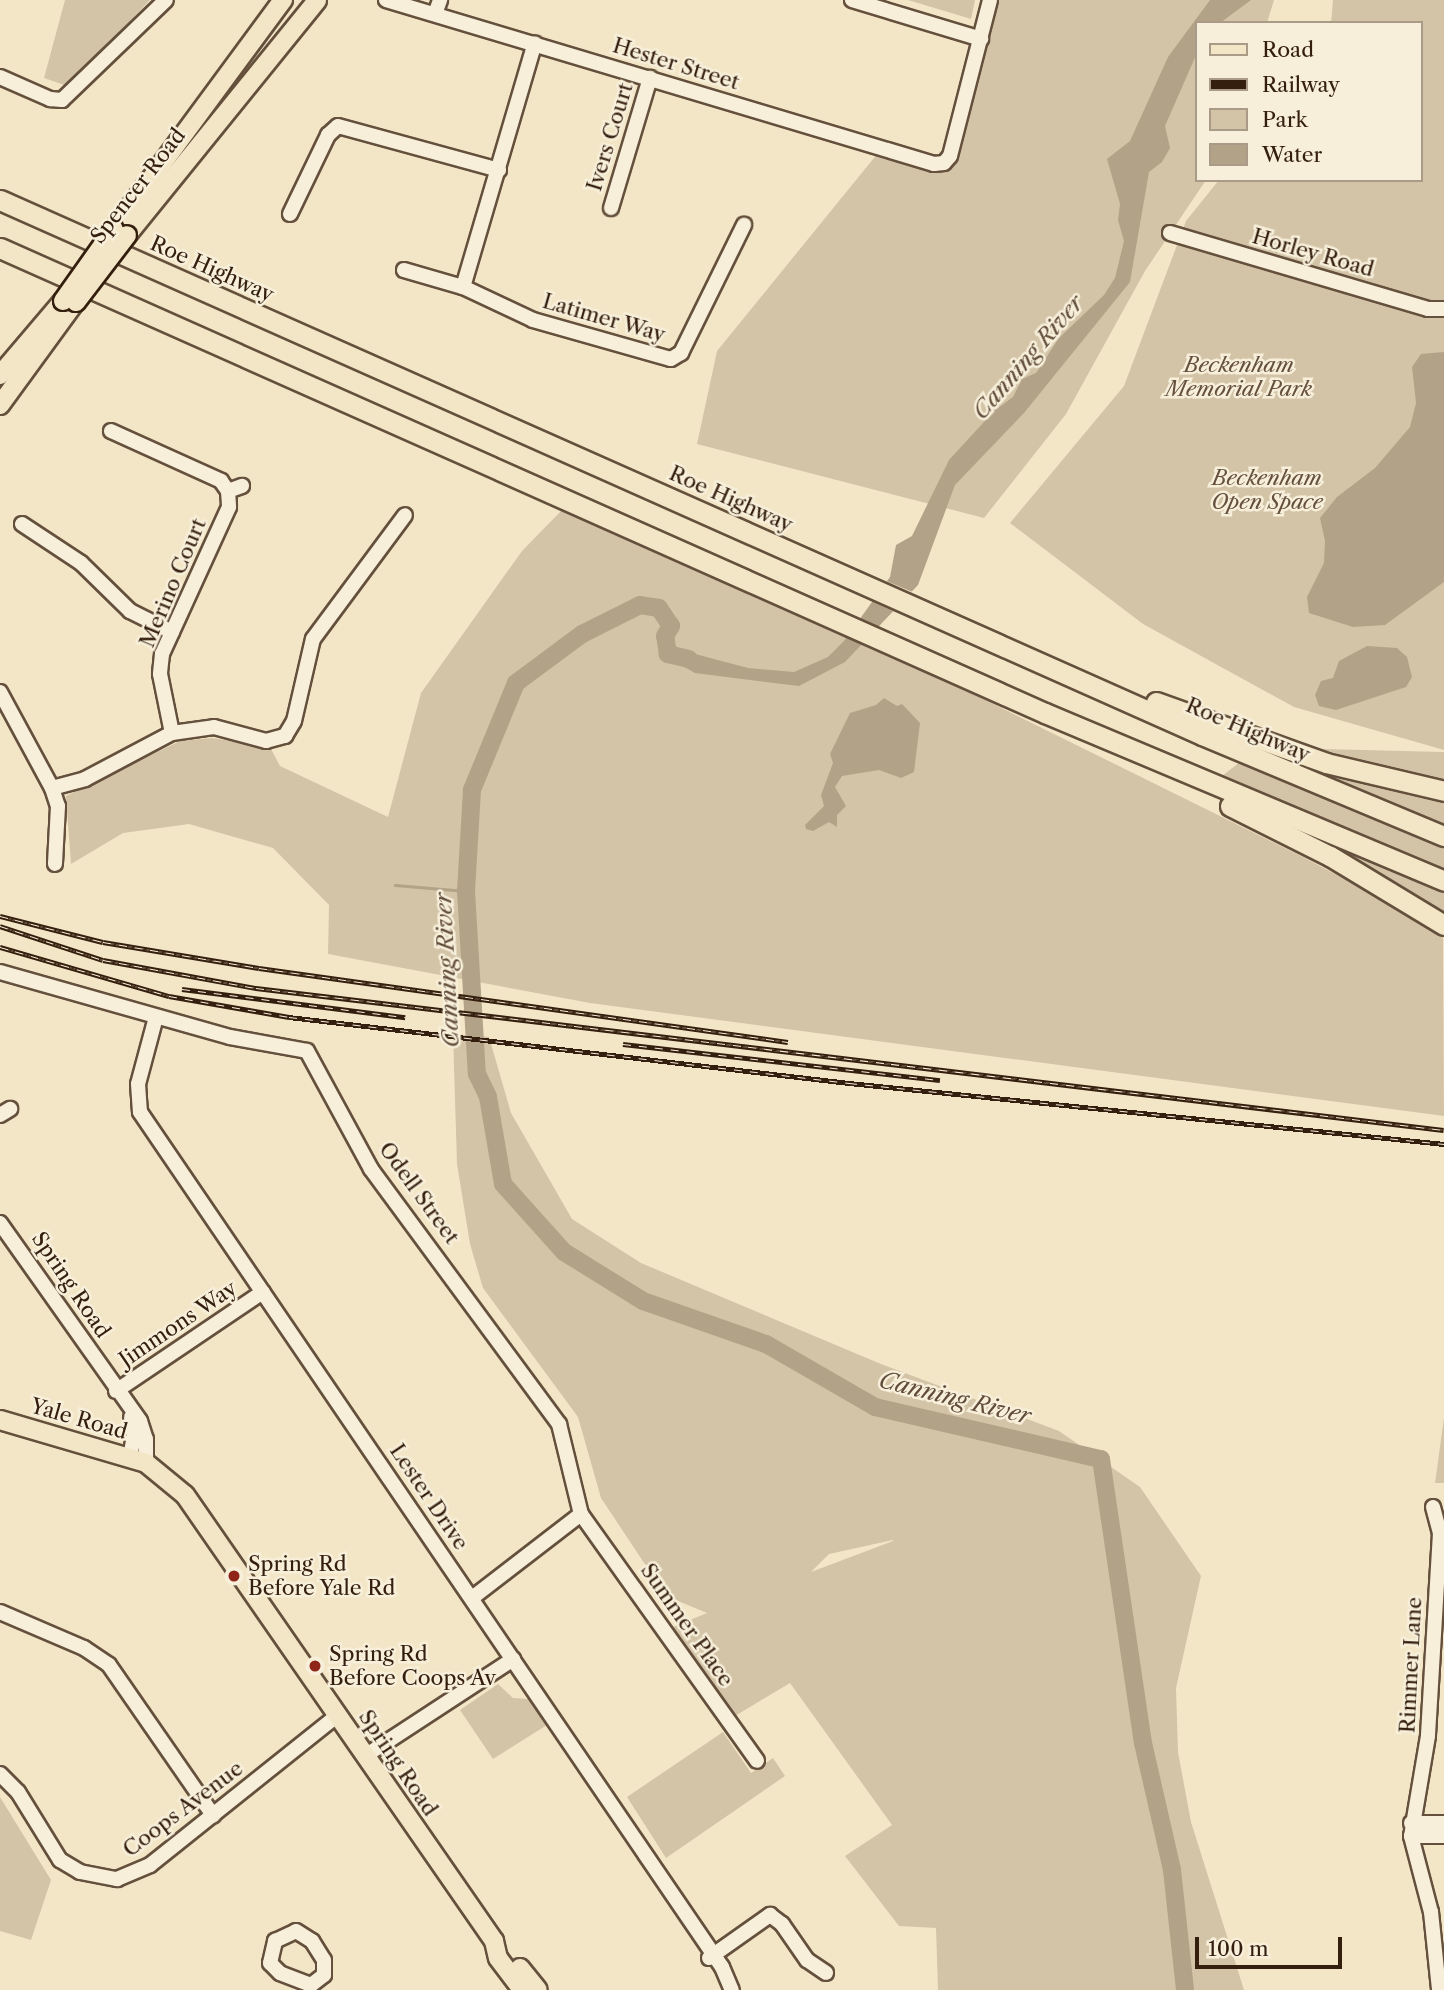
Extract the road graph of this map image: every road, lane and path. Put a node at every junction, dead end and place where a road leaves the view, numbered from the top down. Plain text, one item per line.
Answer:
1 (166, 0) edge
2 (283, 0) edge
3 (292, 0) edge
4 (317, 0) edge
5 (386, 0) edge
6 (852, 0) edge
7 (989, 0) edge
8 (438, 7) edge
9 (981, 39) junction
10 (253, 42) junction
11 (536, 43) junction
12 (0, 77) edge
13 (650, 78) junction
14 (499, 170) junction
15 (0, 200) edge
16 (611, 208) dead end
17 (290, 214) dead end
18 (744, 225) dead end
19 (121, 232) junction
20 (1170, 233) dead end
21 (0, 248) edge
22 (404, 270) dead end
23 (463, 286) junction
24 (68, 303) junction
25 (1444, 309) edge
26 (0, 375) edge
27 (3, 399) edge
28 (110, 431) dead end
29 (405, 515) dead end
30 (22, 524) dead end
31 (172, 632) junction
32 (1059, 669) junction
33 (0, 692) edge
34 (1045, 713) junction
35 (172, 733) junction
36 (52, 788) junction
37 (1444, 791) edge
38 (1444, 836) edge
39 (55, 863) dead end
40 (1444, 881) edge
41 (1444, 925) edge
42 (0, 972) edge
43 (156, 1017) junction
44 (0, 1223) edge
45 (263, 1292) junction
46 (116, 1391) junction
47 (0, 1420) edge
48 (138, 1461) junction
49 (1433, 1507) dead end
50 (581, 1514) junction
51 (472, 1598) junction
52 (0, 1612) edge
53 (513, 1660) junction
54 (338, 1715) junction
55 (365, 1756) junction
56 (757, 1761) dead end
57 (0, 1774) edge
58 (213, 1815) junction
59 (1444, 1823) edge
60 (1411, 1830) junction
61 (1444, 1836) edge
62 (494, 1941) junction
63 (712, 1956) junction
64 (826, 1973) dead end
65 (522, 1990) edge
66 (538, 1990) edge
67 (732, 1990) edge
68 (1439, 1990) edge

1 - 12 street
2 - 10 main road, Spencer Road
3 - 10 street
4 - 19 main road, Spencer Road
5 - 8 street, Hester Street
6 - 9 street
7 - 9 street
8 - 11 street, Hester Street
9 - 13 street, Hester Street
10 - 19 main road, Spencer Road
11 - 13 street, Hester Street
11 - 14 street
13 - 16 street, Ivers Court
14 - 17 street
14 - 23 street
15 - 32 highway, Roe Highway
18 - 23 street, Latimer Way
19 - 24 main road, Spencer Road, bridge
20 - 25 street, Horley Road
21 - 34 highway
22 - 23 street, Latimer Way
24 - 26 main road, Spencer Road
24 - 27 main road, Spencer Road
28 - 31 street, Merino Court
29 - 35 street
30 - 31 street
31 - 35 street, Merino Court
32 - 37 highway
32 - 38 highway, Roe Highway
33 - 36 street
34 - 40 highway
34 - 41 highway
35 - 36 street
36 - 39 street
42 - 43 street, Odell Street
43 - 45 street, Lester Drive
43 - 50 street, Odell Street
44 - 46 street, Spring Road
45 - 46 street, Jimmons Way
45 - 51 street, Lester Drive
46 - 48 street, Spring Road
47 - 48 main road, Yale Road
48 - 54 main road, Spring Road
49 - 60 street, Rimmer Lane
50 - 51 street
50 - 56 street, Summer Place
51 - 53 street, Lester Drive
52 - 58 street
53 - 55 street
53 - 63 street, Lester Drive
54 - 55 main road, Spring Road
54 - 58 street, Coops Avenue
55 - 62 main road, Spring Road
57 - 58 street, Coops Avenue
59 - 60 street
60 - 61 street
60 - 68 street, Rimmer Lane
62 - 65 main road, Spring Road
62 - 66 main road, Spring Road
63 - 64 street
63 - 67 street, Lester Drive

